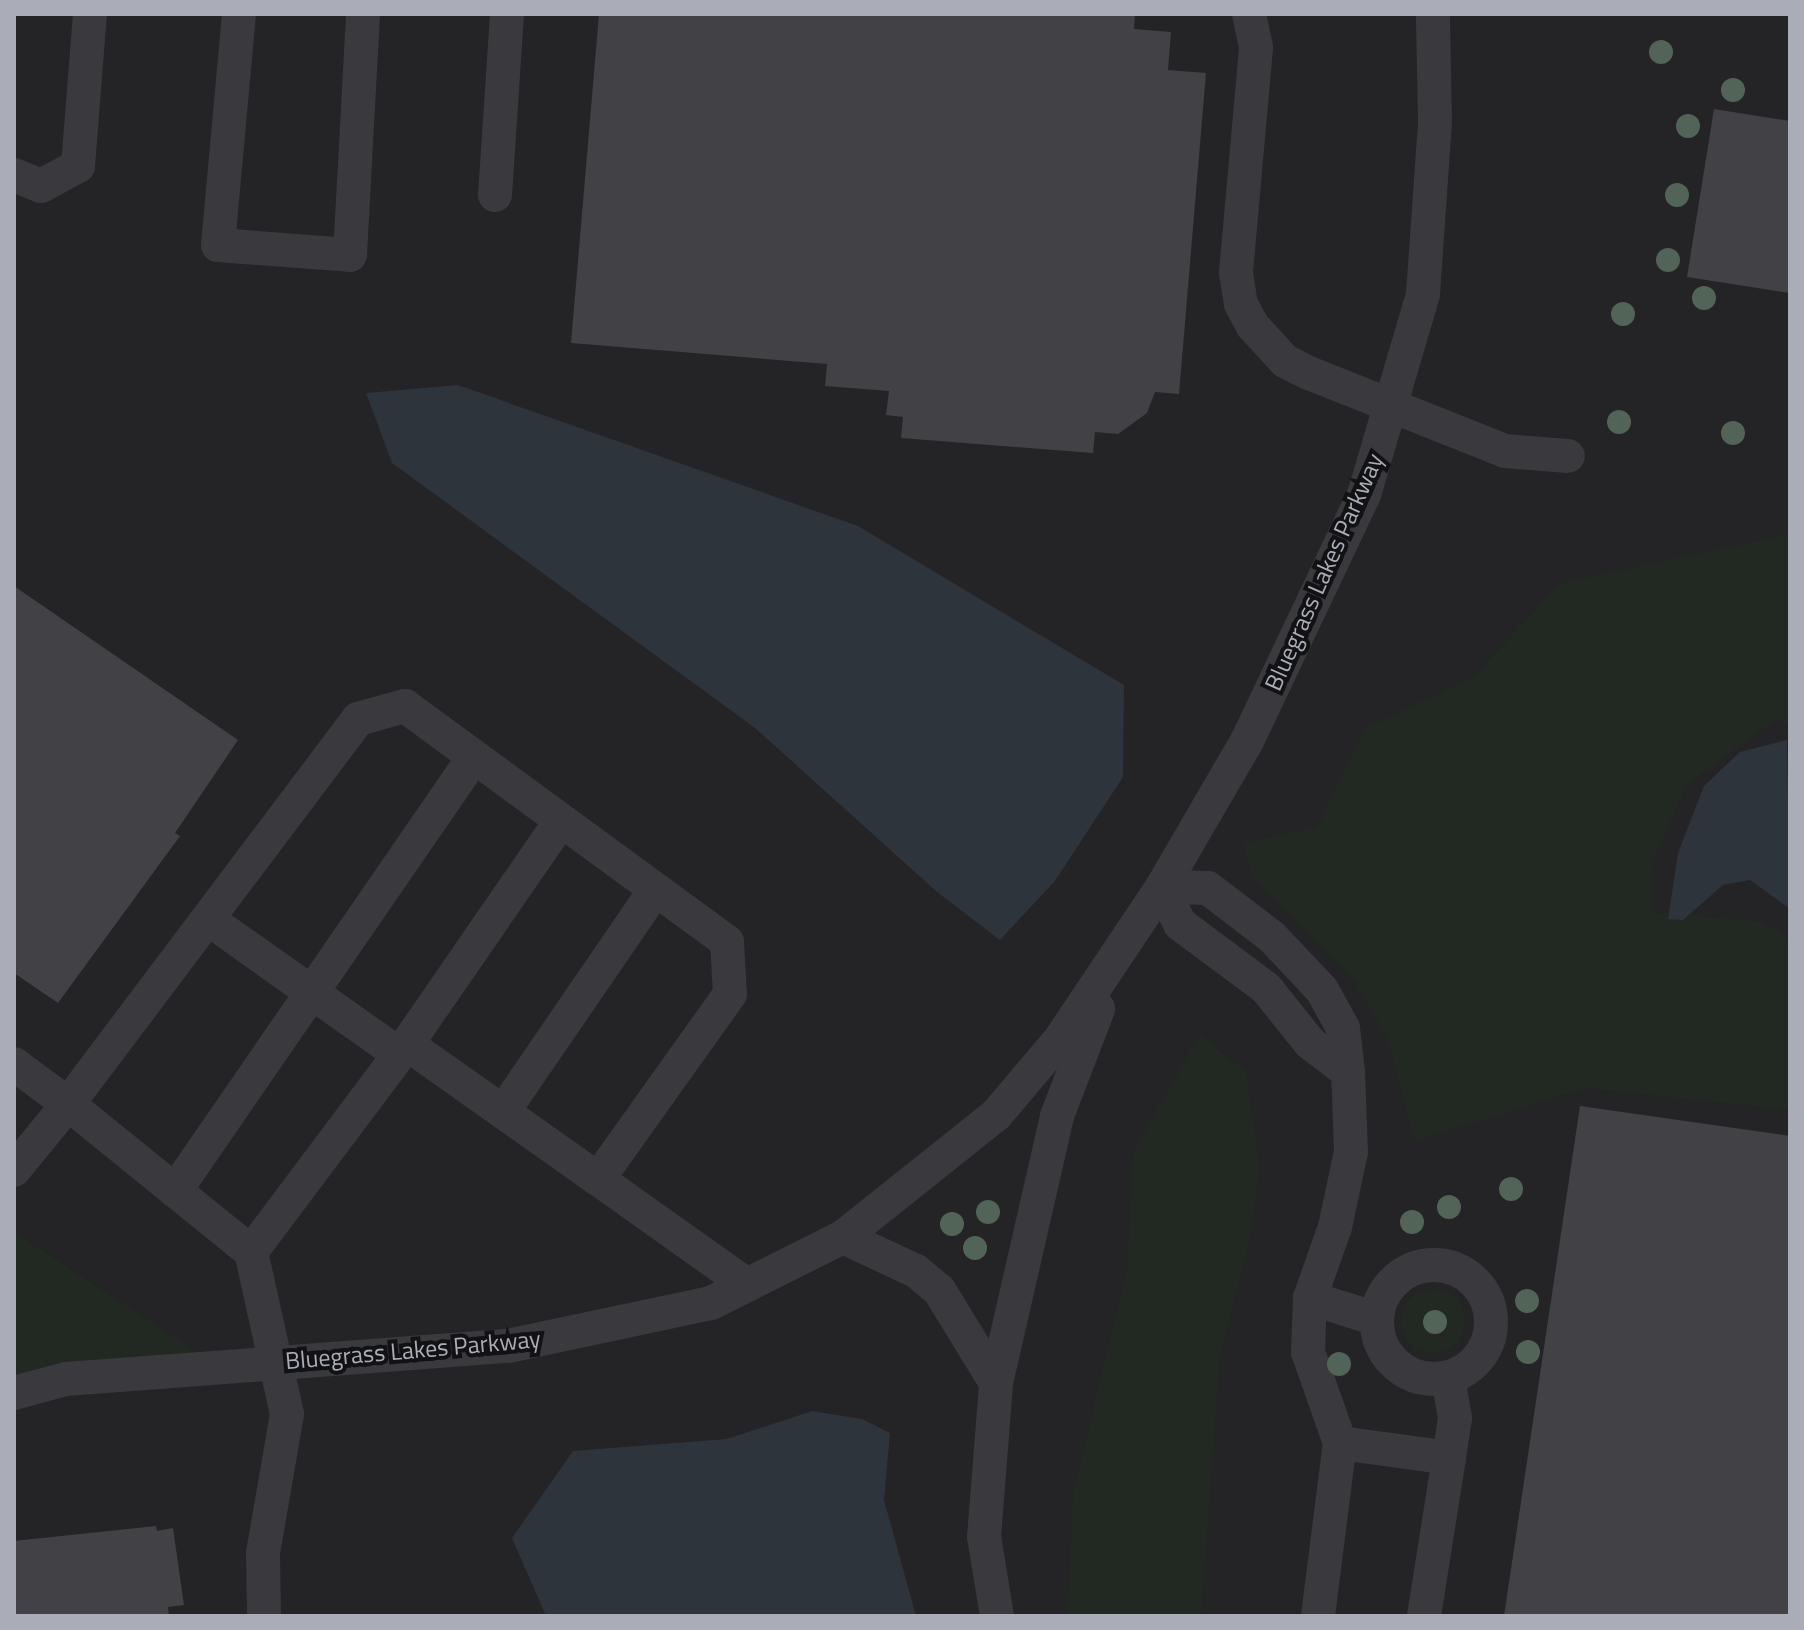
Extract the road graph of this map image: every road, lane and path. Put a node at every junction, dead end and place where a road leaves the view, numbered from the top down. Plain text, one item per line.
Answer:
1 (90, 14) edge
2 (239, 14) edge
3 (363, 14) edge
4 (507, 14) edge
5 (1249, 14) edge
6 (1433, 14) edge
7 (14, 175) edge
8 (495, 195) dead end
9 (1394, 405) junction
10 (1568, 456) dead end
11 (474, 757) junction
12 (561, 821) junction
13 (1162, 887) junction
14 (655, 890) junction
15 (208, 919) junction
16 (1121, 952) junction
17 (311, 992) junction
18 (403, 1049) junction
19 (14, 1064) edge
20 (1348, 1072) junction
21 (68, 1104) junction
22 (503, 1112) junction
23 (14, 1170) edge
24 (598, 1179) junction
25 (175, 1191) junction
26 (843, 1237) junction
27 (251, 1252) junction
28 (747, 1285) junction
29 (1310, 1298) junction
30 (1377, 1319) junction
31 (275, 1363) junction
32 (1448, 1377) junction
33 (996, 1383) junction
34 (14, 1393) edge
35 (1340, 1443) junction
36 (1449, 1458) junction
37 (264, 1616) edge
38 (997, 1616) edge
39 (1318, 1616) edge
40 (1424, 1616) edge

1 - 7 street
2 - 3 street
4 - 8 street
5 - 9 street
6 - 9 street, Bluegrass Lakes Parkway
9 - 10 street
9 - 13 street, Bluegrass Lakes Parkway
11 - 12 street
11 - 15 street
11 - 17 street
12 - 14 street
12 - 18 street
13 - 16 street, Bluegrass Lakes Parkway
13 - 20 street
13 - 20 street
14 - 22 street
14 - 24 street
15 - 17 street
15 - 21 street
16 - 26 street, Bluegrass Lakes Parkway
16 - 33 street, Bluegrass Lakes Parkway
17 - 18 street
17 - 25 street
18 - 22 street
18 - 27 street
19 - 21 street
20 - 29 street
21 - 23 street
21 - 25 street
22 - 24 street
24 - 28 street
25 - 27 street
26 - 28 street, Bluegrass Lakes Parkway
26 - 33 street
27 - 31 street
28 - 31 street, Bluegrass Lakes Parkway
29 - 30 street
29 - 35 street
30 - 32 street
30 - 32 street
31 - 34 street, Bluegrass Lakes Parkway
31 - 37 street
32 - 36 street
33 - 38 street, Bluegrass Lakes Parkway
35 - 36 street
35 - 39 street
36 - 40 street

